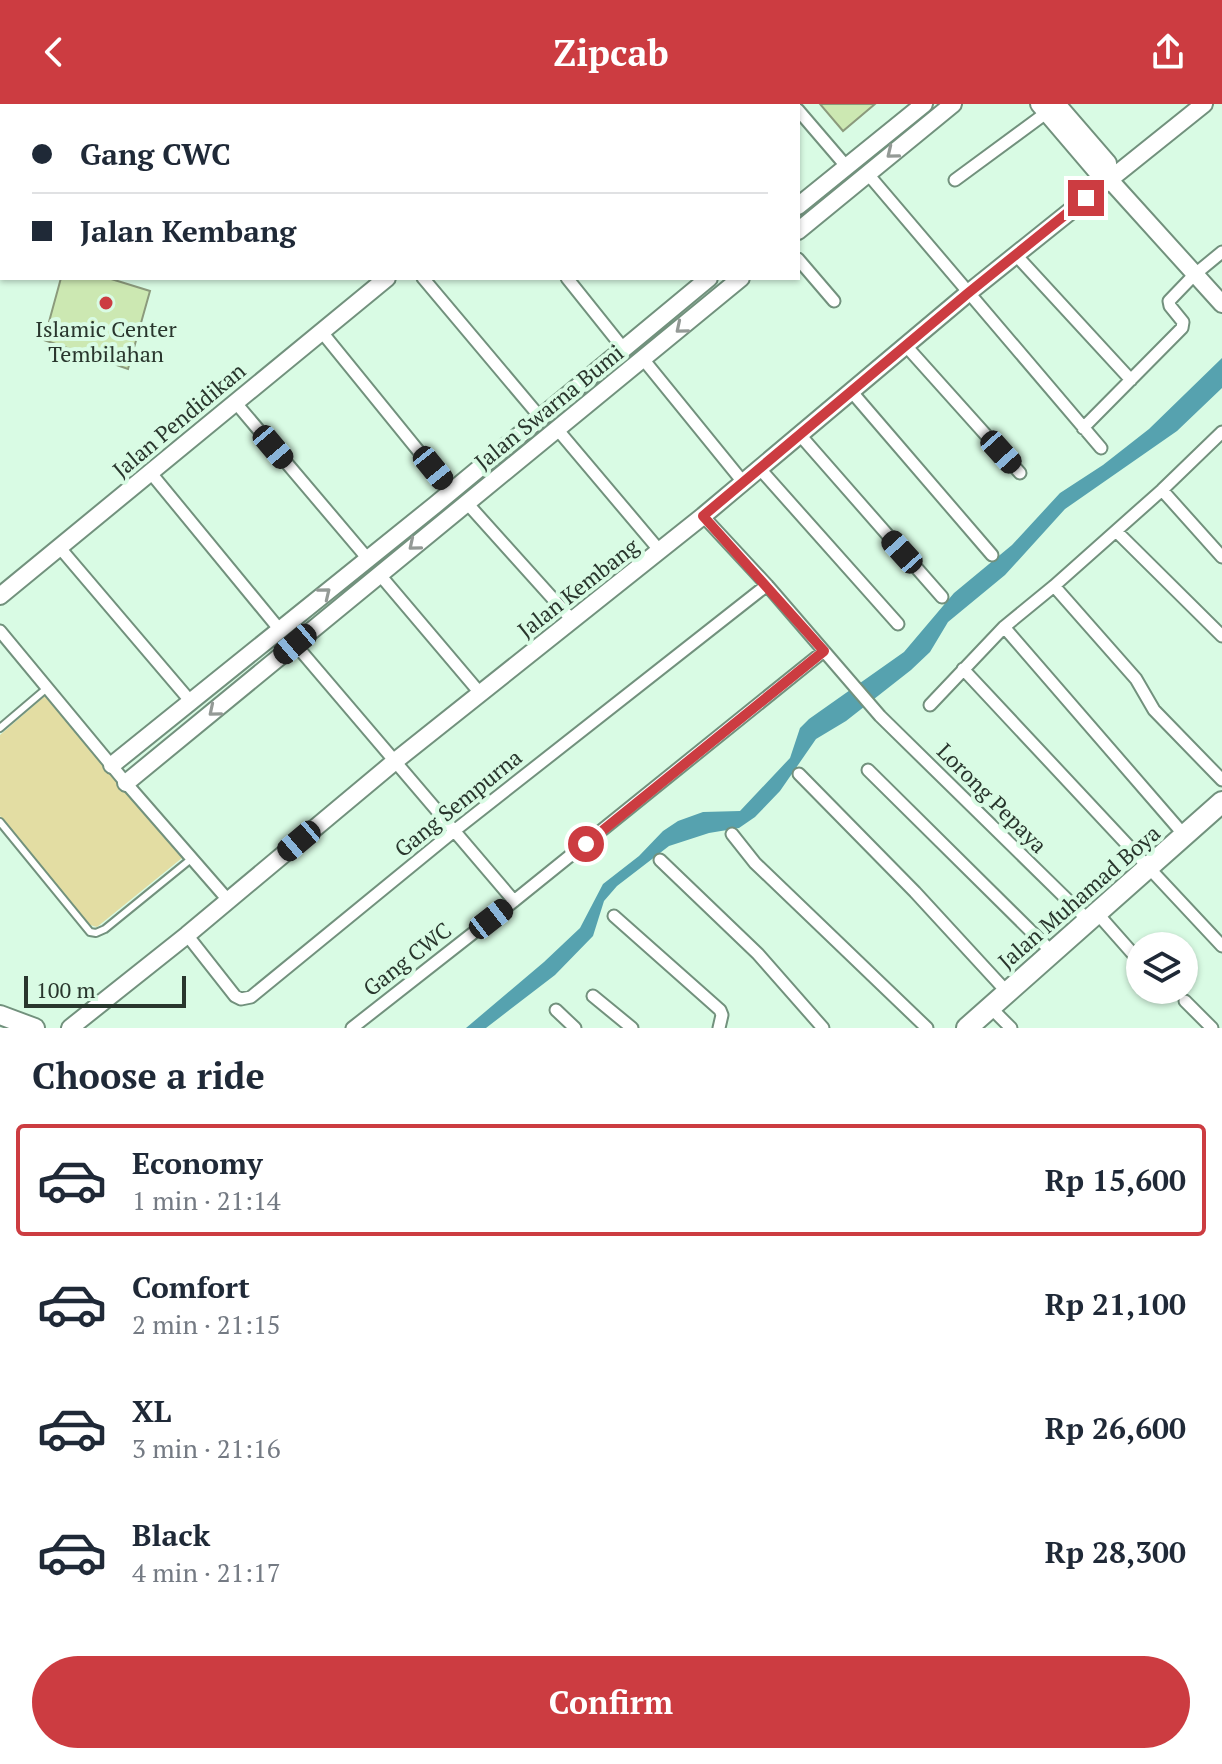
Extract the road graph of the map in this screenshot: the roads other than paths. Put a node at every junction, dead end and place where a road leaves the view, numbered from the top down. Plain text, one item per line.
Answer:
1 (924, 104) edge
2 (953, 104) edge
3 (1204, 104) edge
4 (1047, 107) edge
5 (800, 113) edge
6 (846, 166) junction
7 (867, 173) junction
8 (1109, 179) junction
9 (955, 180) dead end
10 (800, 204) edge
11 (800, 229) edge
12 (1222, 252) edge
13 (1015, 254) junction
14 (800, 261) edge
15 (1194, 275) junction
16 (385, 280) edge
17 (425, 280) edge
18 (569, 280) edge
19 (707, 280) edge
20 (739, 280) edge
21 (967, 294) junction
22 (834, 301) dead end
23 (1222, 304) edge
24 (321, 331) junction
25 (907, 347) junction
26 (623, 348) junction
27 (643, 359) junction
28 (606, 364) junction
29 (619, 379) junction
30 (1131, 380) junction
31 (851, 391) junction
32 (235, 402) junction
33 (540, 417) junction
34 (1083, 428) junction
35 (557, 429) junction
36 (1222, 432) edge
37 (800, 435) junction
38 (1101, 448) dead end
39 (760, 469) junction
40 (150, 472) junction
41 (1020, 473) dead end
42 (743, 482) junction
43 (1162, 490) junction
44 (451, 491) junction
45 (466, 502) junction
46 (435, 505) junction
47 (703, 516) junction
48 (447, 519) junction
49 (1116, 531) junction
50 (60, 548) junction
51 (660, 551) junction
52 (992, 555) dead end
53 (1222, 557) edge
54 (368, 559) junction
55 (380, 575) junction
56 (767, 585) junction
57 (1054, 586) junction
58 (0, 596) edge
59 (942, 597) dead end
60 (573, 621) junction
61 (898, 624) dead end
62 (1004, 627) junction
63 (280, 630) junction
64 (0, 631) edge
65 (1222, 636) edge
66 (295, 644) junction
67 (824, 651) junction
68 (238, 664) junction
69 (963, 669) junction
70 (251, 681) junction
71 (47, 688) junction
72 (480, 693) junction
73 (192, 703) junction
74 (930, 705) dead end
75 (0, 728) edge
76 (394, 762) junction
77 (112, 765) junction
78 (868, 770) dead end
79 (799, 774) dead end
80 (1222, 780) edge
81 (126, 783) junction
82 (1222, 802) edge
83 (0, 822) edge
84 (454, 831) junction
85 (732, 834) dead end
86 (1185, 836) junction
87 (191, 859) junction
88 (660, 860) dead end
89 (1147, 868) junction
90 (228, 900) junction
91 (514, 901) junction
92 (614, 916) dead end
93 (1092, 916) junction
94 (187, 935) junction
95 (1222, 946) edge
96 (1126, 948) edge
97 (1052, 952) junction
98 (1007, 992) junction
99 (593, 996) dead end
100 (1188, 1004) edge
101 (990, 1007) junction
102 (556, 1010) dead end
103 (0, 1015) edge
104 (35, 1028) edge
105 (70, 1028) edge
106 (352, 1028) edge
107 (575, 1028) edge
108 (632, 1028) edge
109 (719, 1028) edge
110 (823, 1028) edge
111 (927, 1028) edge
112 (967, 1028) edge
113 (1011, 1028) edge
114 (1212, 1028) edge

1 - 6 street
2 -> 7 street
3 - 8 street, Jalan Kembang
4 - 8 street
4 - 9 street
5 - 6 street
6 - 10 street
7 - 11 street
7 - 21 street
8 - 13 street, Jalan Kembang
8 - 15 street
12 - 15 street
13 - 21 street, Jalan Kembang
13 - 30 street
14 - 22 street
15 - 23 street
15 - 30 street
16 - 24 street, Jalan Pendidikan
17 - 33 street
18 - 26 street
19 - 26 street, Jalan Swarna Bumi
20 -> 27 street, Jalan Swarna Bumi
21 - 25 street, Jalan Kembang
21 - 34 street
24 - 32 street, Jalan Pendidikan
24 - 44 street
25 - 31 street, Jalan Kembang
25 - 41 street
26 - 28 street, Jalan Swarna Bumi
27 - 29 street, Jalan Swarna Bumi
27 - 42 street
28 - 29 street
28 - 33 street, Jalan Swarna Bumi
29 - 35 street, Jalan Swarna Bumi
30 - 34 street
31 - 37 street, Jalan Kembang
31 - 52 street
32 - 40 street, Jalan Pendidikan
32 - 54 street
33 - 44 street, Jalan Swarna Bumi
34 - 38 street
35 - 45 street, Jalan Swarna Bumi
35 - 51 street
36 - 43 street
37 - 39 street, Jalan Kembang
37 - 59 street
39 - 42 street, Jalan Kembang
39 - 61 street
40 - 50 street, Jalan Pendidikan
40 - 63 street
42 - 47 street, Jalan Kembang
43 - 49 street
43 - 53 street
44 - 46 street, Jalan Swarna Bumi
45 - 48 street, Jalan Swarna Bumi
45 - 60 street
46 - 48 street
46 - 54 street, Jalan Swarna Bumi
47 - 51 street, Jalan Kembang
47 - 56 street, Lorong Pepaya
48 -> 55 street, Jalan Swarna Bumi
49 - 57 street
49 - 65 street
50 - 58 street, Jalan Pendidikan
50 - 73 street
51 - 60 street, Jalan Kembang
63 -> 54 street, Jalan Swarna Bumi
55 - 66 street, Jalan Swarna Bumi
55 - 72 street
56 - 67 street, Lorong Pepaya
56 - 84 street, Gang Sempurna
57 - 62 street
57 - 80 street
60 - 72 street, Jalan Kembang
62 - 69 street
62 - 86 street
63 - 68 street, Jalan Swarna Bumi
64 - 71 street
66 - 70 street, Jalan Swarna Bumi
66 - 76 street
67 - 91 street, Gang CWC
67 - 93 street, Lorong Pepaya
68 - 70 street
68 - 73 street, Jalan Swarna Bumi
69 - 74 street
69 - 89 street
70 -> 81 street, Jalan Swarna Bumi
71 - 75 lane
71 - 77 street
72 - 76 street, Jalan Kembang
73 - 77 street, Jalan Swarna Bumi
76 - 84 street
76 - 90 street, Jalan Kembang
77 - 81 street
78 - 97 street
79 - 98 street
81 - 87 street
82 - 86 highway, Jalan Muhamad Boya
83 - 87 lane
84 - 91 street
84 - 94 street, Gang Sempurna
85 - 111 street
86 - 89 highway, Jalan Muhamad Boya
87 - 90 street
88 - 110 street
89 - 93 highway, Jalan Muhamad Boya
89 - 95 street
90 - 94 street, Jalan Kembang
91 - 106 street, Gang CWC
92 - 109 street
93 - 96 street, Lorong Pepaya
93 - 97 highway, Jalan Muhamad Boya
94 - 105 street, Jalan Kembang
97 - 98 highway, Jalan Muhamad Boya
98 - 101 highway, Jalan Muhamad Boya
99 - 108 street
100 - 114 street
101 - 112 highway, Jalan Muhamad Boya
101 - 113 street
102 - 107 street
103 - 104 main road

